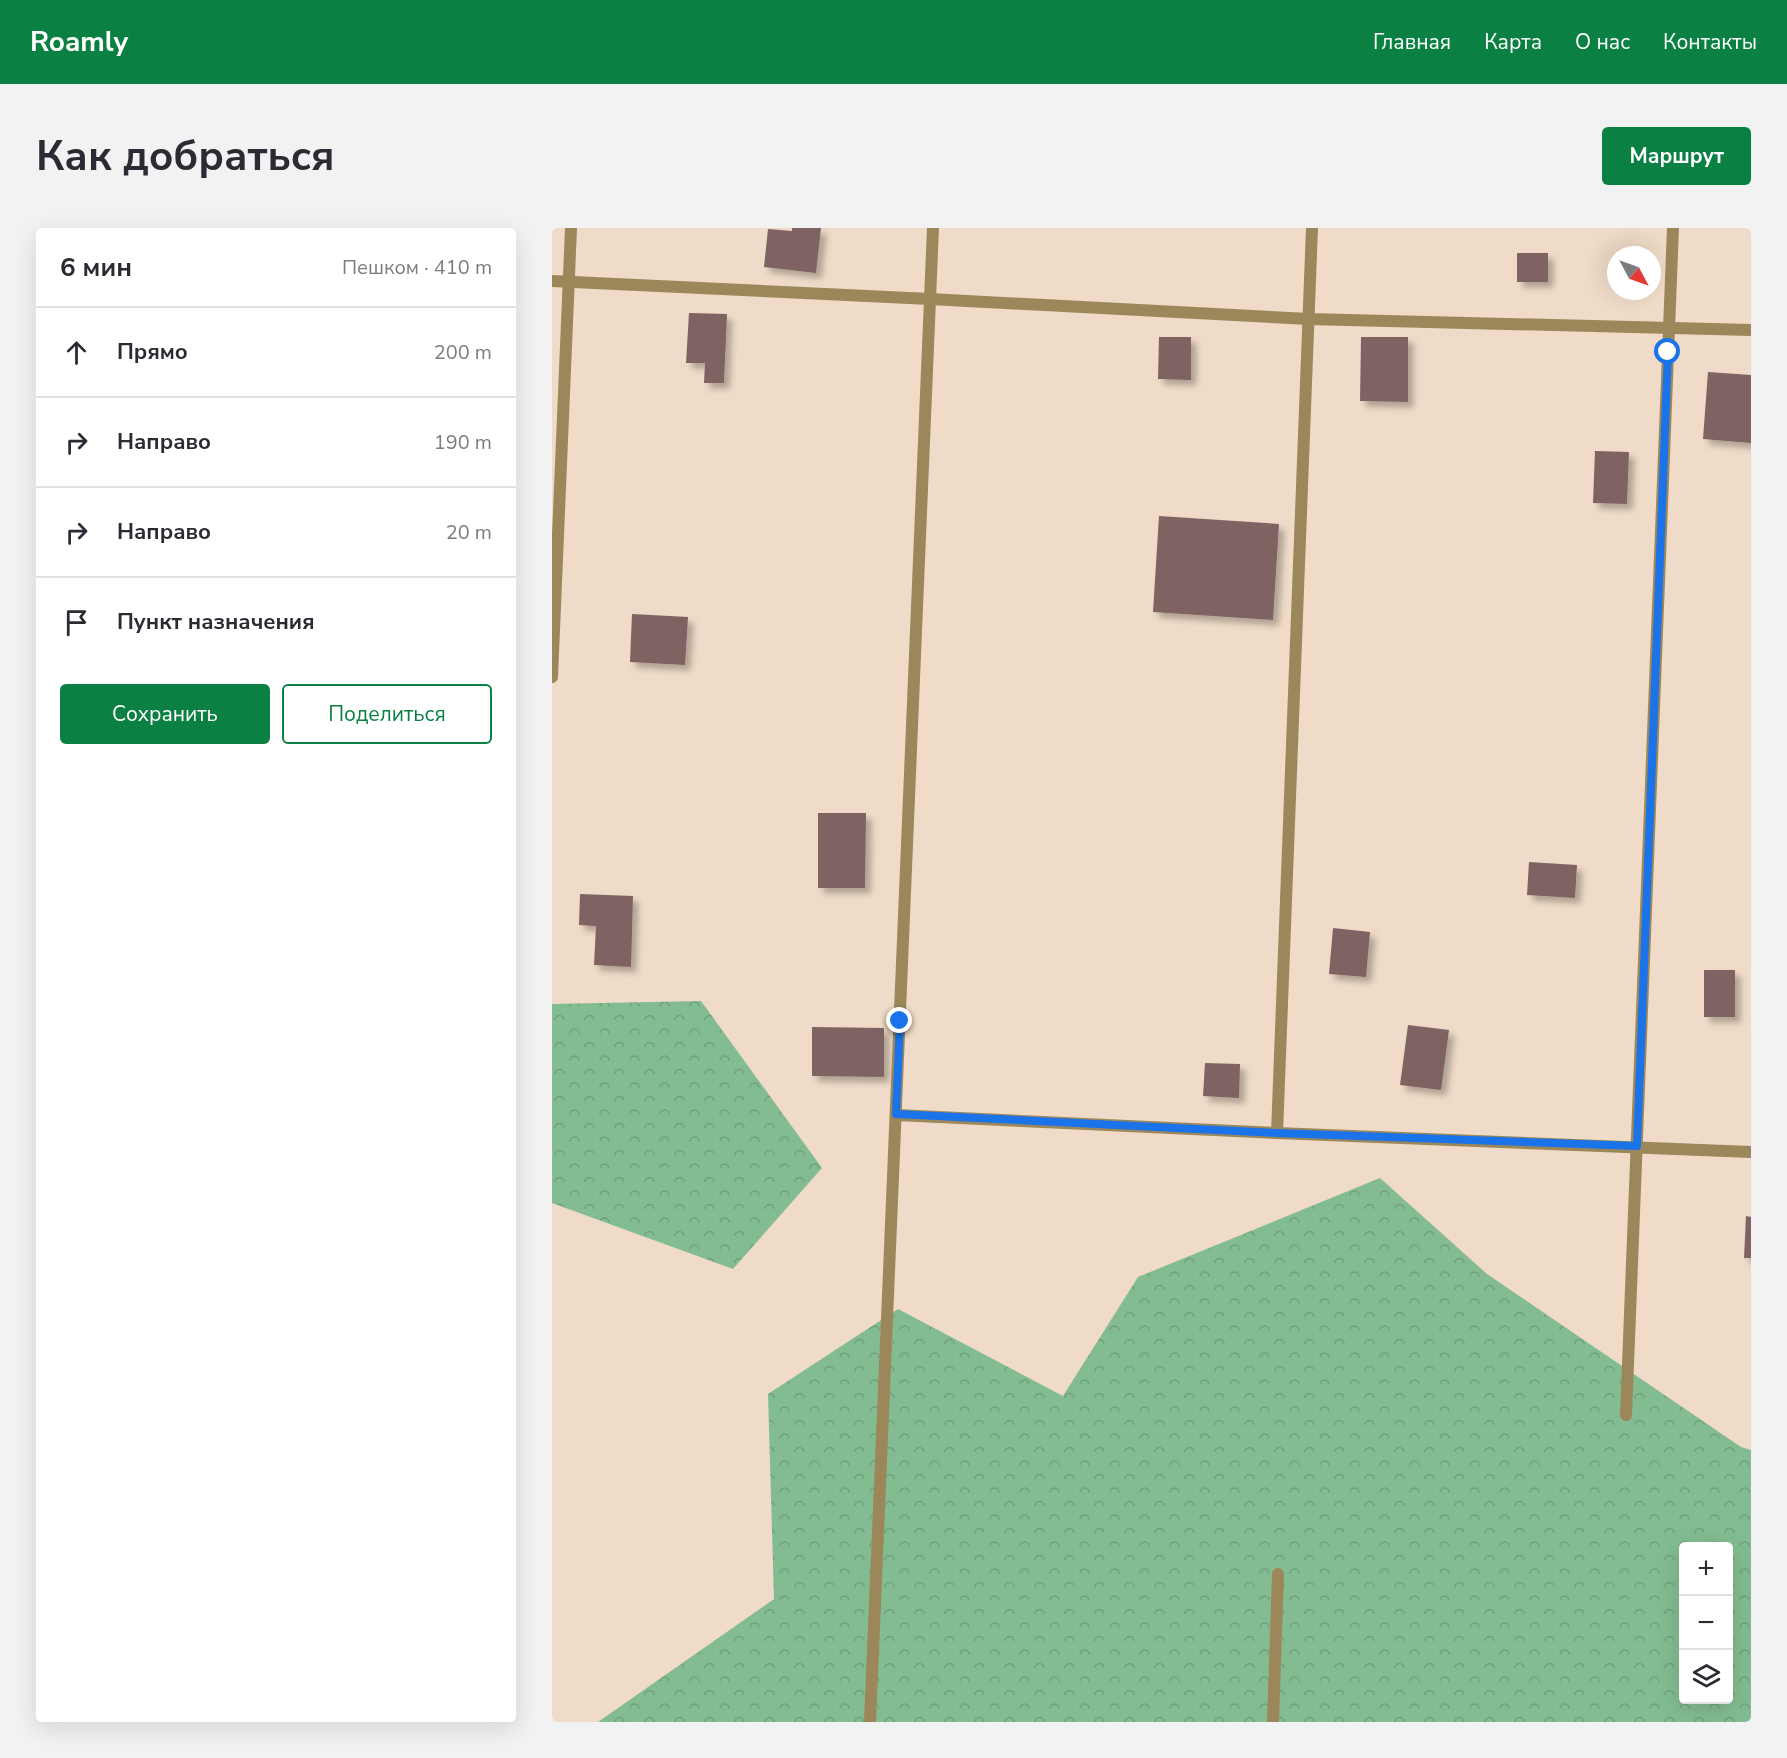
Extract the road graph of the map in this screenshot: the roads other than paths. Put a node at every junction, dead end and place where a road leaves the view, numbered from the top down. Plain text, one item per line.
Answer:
1 (571, 228) edge
2 (933, 228) edge
3 (1312, 228) edge
4 (1673, 228) edge
5 (552, 281) edge
6 (569, 282) junction
7 (930, 299) junction
8 (1308, 319) junction
9 (1670, 328) junction
10 (1751, 330) edge
11 (552, 677) edge
12 (896, 1114) junction
13 (1277, 1133) junction
14 (1637, 1146) junction
15 (1751, 1152) edge
16 (1626, 1415) dead end
17 (1278, 1574) dead end
18 (870, 1722) edge
19 (1273, 1722) edge

1 - 6 lane
2 - 7 lane
3 - 8 lane
4 - 9 lane
5 - 6 lane
6 - 7 lane
6 - 11 lane
7 - 8 lane
7 - 12 lane
8 - 9 lane
8 - 13 lane
9 - 10 lane
9 - 14 lane
12 - 13 lane
12 - 18 lane
13 - 14 lane
14 - 15 lane
14 - 16 lane
17 - 19 lane

